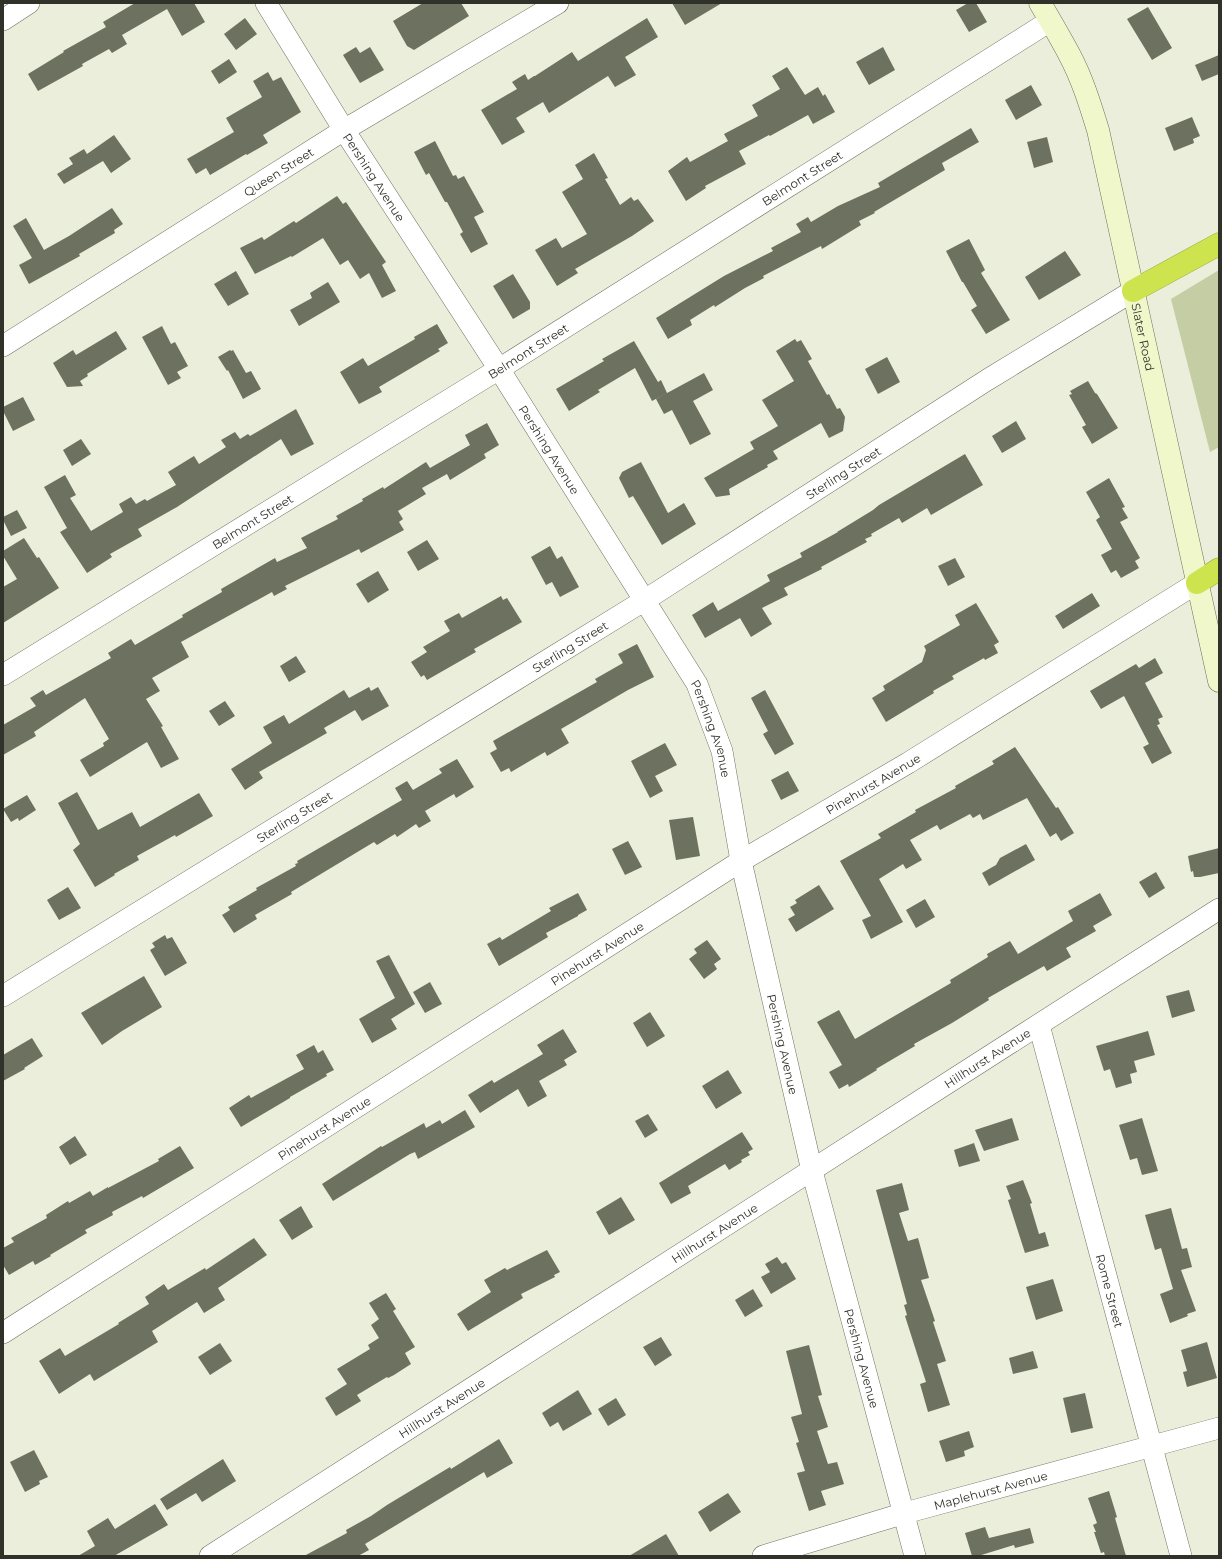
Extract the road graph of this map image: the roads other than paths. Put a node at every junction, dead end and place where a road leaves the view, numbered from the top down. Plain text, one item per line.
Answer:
1 (29, 3) edge
2 (266, 3) edge
3 (558, 3) edge
4 (1045, 12) edge
5 (3, 20) edge
6 (344, 130) junction
7 (1219, 244) edge
8 (1133, 291) junction
9 (3, 346) edge
10 (499, 369) junction
11 (1219, 569) edge
12 (1197, 582) junction
13 (645, 600) junction
14 (3, 675) edge
15 (1219, 681) edge
16 (741, 861) junction
17 (1219, 909) edge
18 (3, 996) edge
19 (1039, 1025) junction
20 (812, 1170) junction
21 (3, 1333) edge
22 (1219, 1428) edge
23 (1151, 1447) junction
24 (905, 1513) junction
25 (210, 1556) edge
26 (762, 1556) edge
27 (915, 1556) edge
28 (1181, 1556) edge

1 - 5 street
2 - 6 street, Pershing Avenue
3 - 6 street, Queen Street
4 - 8 main road, Slater Road
4 - 10 street, Belmont Street
6 - 9 street, Queen Street
6 - 10 street, Pershing Avenue
7 - 8 highway
8 - 12 main road, Slater Road
8 - 13 street, Sterling Street
10 - 13 street, Pershing Avenue
10 - 14 street, Belmont Street
11 - 12 highway
12 - 15 main road, Slater Road
12 - 16 street, Pinehurst Avenue
13 - 16 street, Pershing Avenue
13 - 18 street, Sterling Street
16 - 20 street, Pershing Avenue
16 - 21 street, Pinehurst Avenue
17 - 19 street, Hillhurst Avenue
19 - 20 street, Hillhurst Avenue
19 - 23 street, Rome Street
20 - 24 street, Pershing Avenue
20 - 25 street, Hillhurst Avenue
22 - 23 street, Maplehurst Avenue
23 - 24 street, Maplehurst Avenue
23 - 28 street, Rome Street
24 - 26 street, Maplehurst Avenue
24 - 27 street, Pershing Avenue

